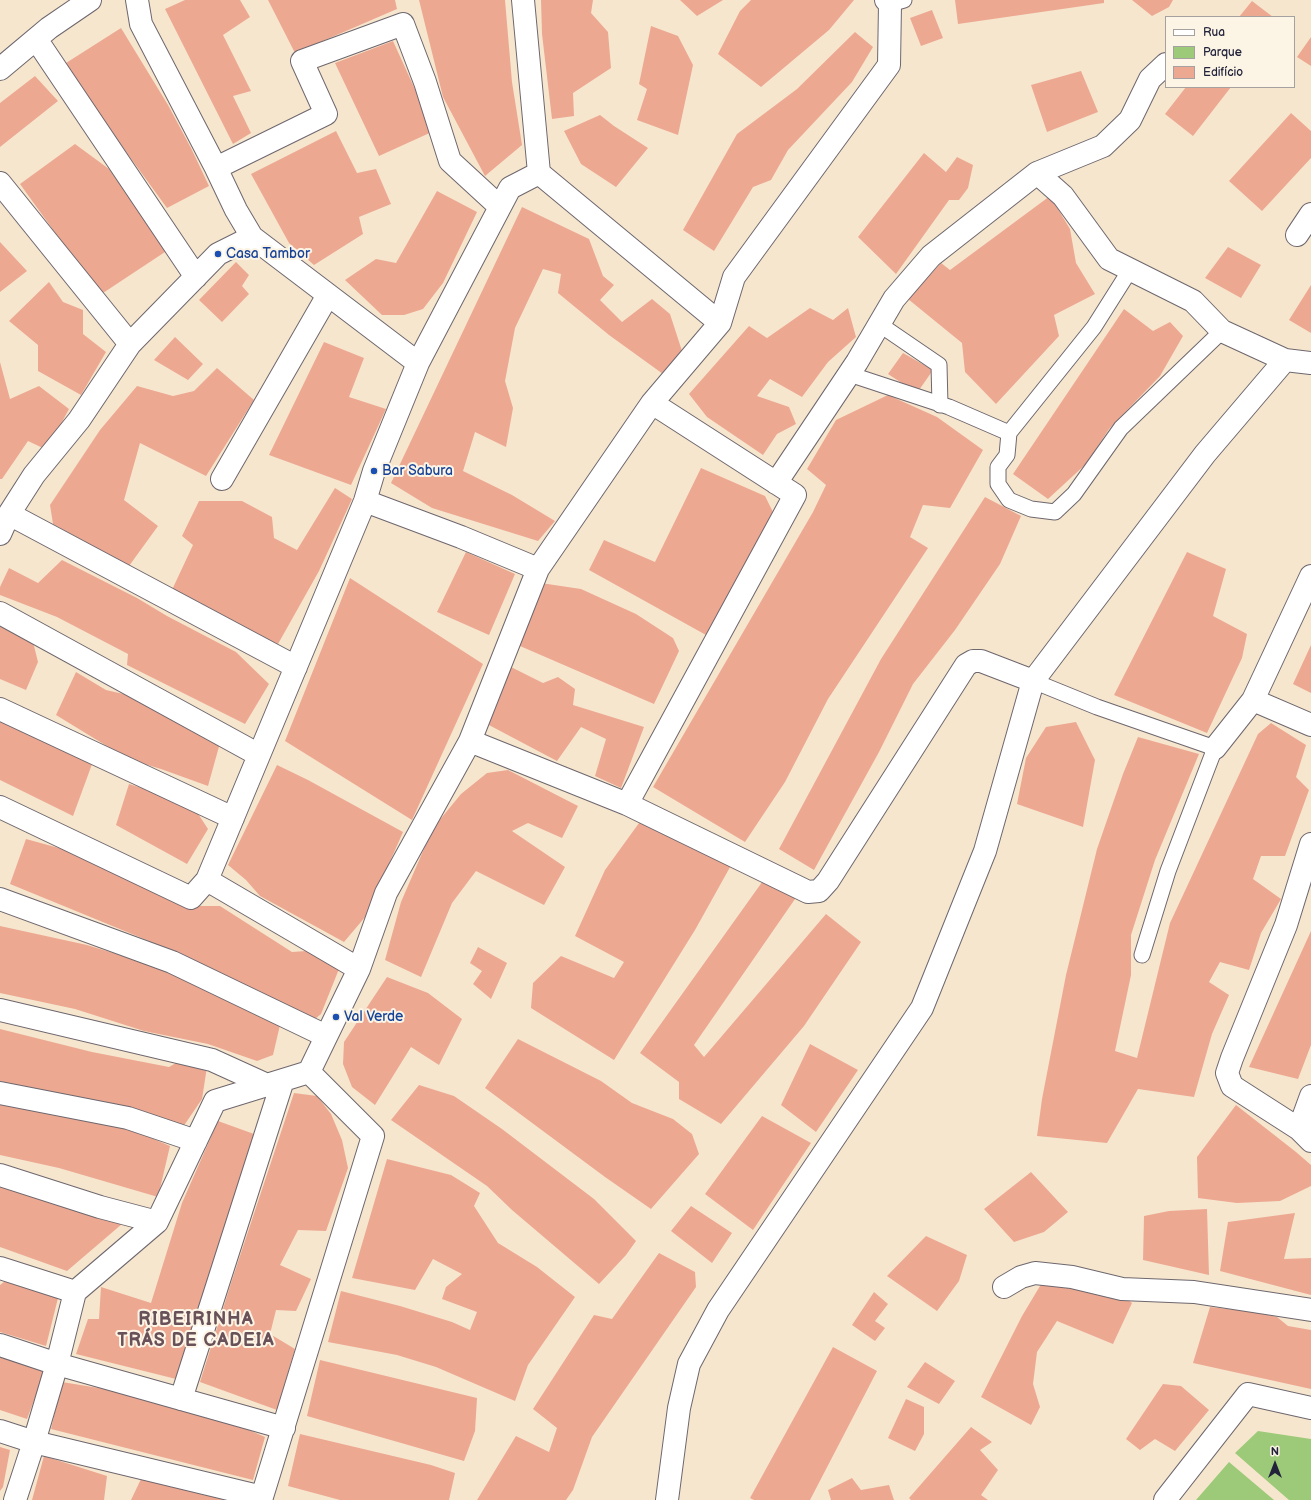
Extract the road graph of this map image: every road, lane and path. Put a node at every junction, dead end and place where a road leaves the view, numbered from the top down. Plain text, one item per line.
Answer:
1 (90, 0) edge
2 (137, 0) edge
3 (523, 0) edge
4 (893, 1) edge
5 (36, 39) junction
6 (1165, 65) edge
7 (0, 70) edge
8 (216, 168) junction
9 (539, 173) junction
10 (1037, 173) junction
11 (0, 183) edge
12 (500, 207) junction
13 (1311, 214) edge
14 (1297, 235) dead end
15 (252, 237) junction
16 (1130, 270) junction
17 (196, 277) junction
18 (328, 295) junction
19 (720, 324) junction
20 (879, 324) junction
21 (1222, 331) junction
22 (130, 344) junction
23 (1285, 360) junction
24 (418, 363) junction
25 (1311, 364) edge
26 (849, 374) junction
27 (652, 403) junction
28 (940, 404) junction
29 (1009, 433) junction
30 (222, 479) dead end
31 (776, 483) junction
32 (365, 502) junction
33 (10, 514) junction
34 (0, 534) edge
35 (538, 569) junction
36 (1311, 576) edge
37 (0, 613) edge
38 (296, 667) junction
39 (1033, 681) junction
40 (1253, 700) junction
41 (0, 709) edge
42 (1311, 725) edge
43 (470, 741) junction
44 (1215, 748) junction
45 (259, 755) junction
46 (627, 804) junction
47 (0, 806) edge
48 (233, 818) junction
49 (1311, 844) edge
50 (207, 880) junction
51 (0, 900) edge
52 (1142, 955) dead end
53 (359, 969) junction
54 (0, 1010) edge
55 (326, 1036) junction
56 (309, 1072) junction
57 (275, 1082) junction
58 (0, 1093) edge
59 (1311, 1096) edge
60 (1305, 1135) edge
61 (196, 1142) junction
62 (0, 1175) edge
63 (157, 1222) junction
64 (0, 1268) edge
65 (1004, 1287) dead end
66 (75, 1292) junction
67 (1311, 1310) edge
68 (0, 1345) edge
69 (58, 1364) junction
70 (181, 1399) junction
71 (1311, 1408) edge
72 (284, 1428) junction
73 (0, 1432) edge
74 (34, 1442) junction
75 (262, 1498) edge
76 (15, 1500) edge
77 (666, 1500) edge
78 (1165, 1500) edge

1 - 5 street
2 - 8 street
3 - 9 street
4 - 19 street
5 - 7 street
5 - 17 street
6 - 10 street
8 - 12 street
8 - 15 street
9 - 12 street
9 - 19 street
10 - 16 street
10 - 20 street
11 - 22 street
12 - 24 street
13 - 14 street
15 - 17 street
15 - 18 street
16 - 21 street
16 - 29 lane
17 - 22 street
18 - 24 street
18 - 30 street
19 - 27 street
20 - 26 street
20 - 28 lane
21 - 23 street
21 - 29 lane
22 - 33 street
23 - 25 street
23 - 39 street
24 - 32 street
26 - 28 lane
26 - 31 street
27 - 31 street
27 - 35 street
28 - 29 lane
31 - 46 street
32 - 35 street
32 - 38 street
33 - 34 street
33 - 38 street
35 - 43 street
36 - 40 street
37 - 45 street
38 - 45 street
39 - 44 lane
39 - 46 street
39 - 77 street
40 - 42 street
40 - 44 street
41 - 48 street
43 - 46 street
43 - 53 street
44 - 52 lane
45 - 48 street
47 - 50 street
48 - 50 street
49 - 60 street
50 - 53 street
51 - 55 street
53 - 55 street
54 - 57 street
55 - 56 street
56 - 57 street
56 - 72 street
57 - 61 street
57 - 70 street
58 - 61 street
59 - 60 street
61 - 63 street
62 - 63 street
63 - 66 street
64 - 66 street
65 - 67 street
66 - 69 street
68 - 69 street
69 - 70 street
69 - 74 street
70 - 72 street
71 - 78 street
72 - 75 street
73 - 74 street
74 - 75 street
74 - 76 street

